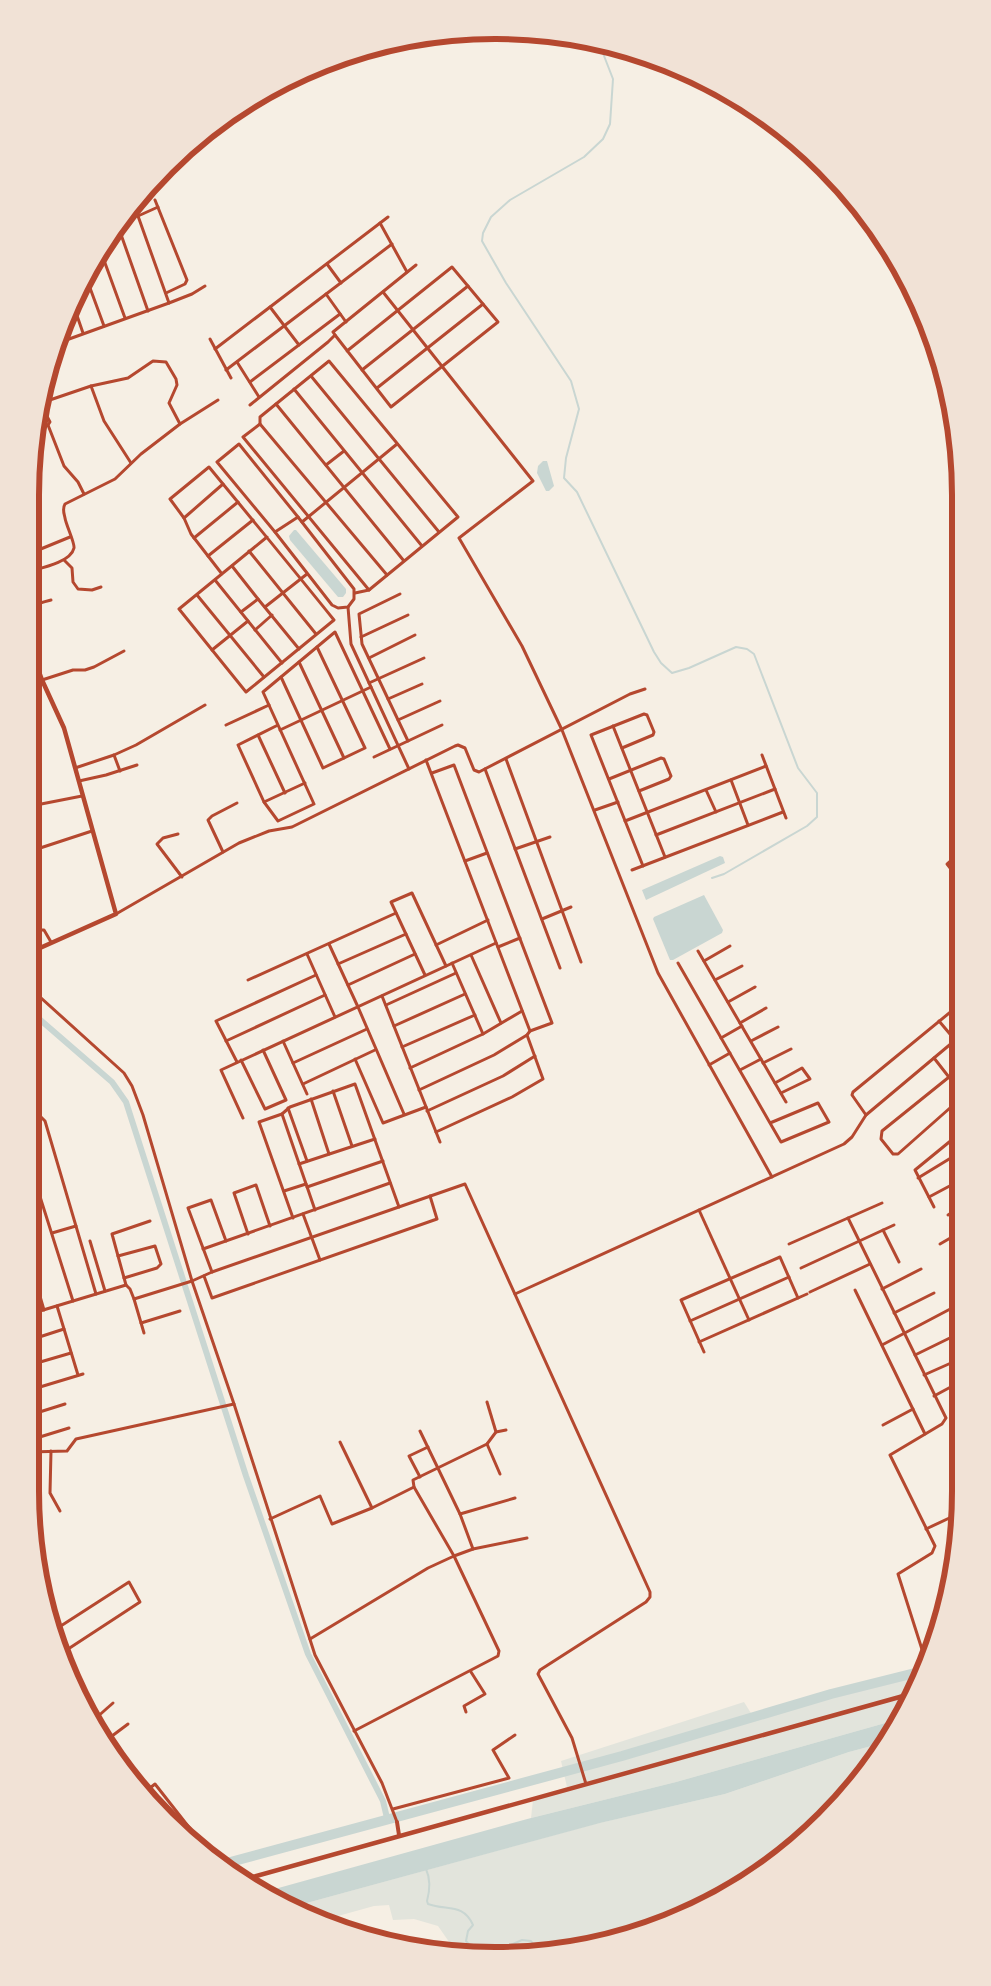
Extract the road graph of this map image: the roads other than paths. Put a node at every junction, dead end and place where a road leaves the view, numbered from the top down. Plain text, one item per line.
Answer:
1 (155, 200) dead end
2 (158, 207) junction
3 (388, 217) dead end
4 (380, 223) junction
5 (121, 235) edge
6 (392, 244) junction
7 (104, 261) edge
8 (327, 264) junction
9 (416, 265) dead end
10 (407, 272) junction
11 (341, 283) junction
12 (205, 286) dead end
13 (468, 286) junction
14 (89, 287) edge
15 (383, 292) junction
16 (166, 293) junction
17 (326, 294) junction
18 (170, 303) junction
19 (483, 304) junction
20 (270, 307) junction
21 (398, 310) junction
22 (148, 311) junction
23 (340, 314) junction
24 (77, 315) edge
25 (125, 318) junction
26 (346, 322) junction
27 (104, 326) junction
28 (284, 326) junction
29 (413, 329) junction
30 (83, 333) junction
31 (336, 335) junction
32 (67, 339) edge
33 (210, 339) dead end
34 (299, 345) junction
35 (428, 348) junction
36 (215, 349) junction
37 (347, 351) junction
38 (237, 362) junction
39 (442, 366) junction
40 (226, 370) junction
41 (362, 370) junction
42 (310, 376) junction
43 (231, 378) dead end
44 (250, 382) junction
45 (91, 386) junction
46 (377, 388) junction
47 (294, 390) junction
48 (259, 397) junction
49 (218, 400) dead end
50 (49, 401) edge
51 (276, 404) junction
52 (250, 405) dead end
53 (47, 414) edge
54 (180, 424) junction
55 (260, 424) junction
56 (48, 425) junction
57 (44, 427) edge
58 (397, 444) junction
59 (344, 451) junction
60 (379, 459) junction
61 (131, 463) junction
62 (326, 465) junction
63 (361, 473) junction
64 (223, 484) junction
65 (344, 487) junction
66 (84, 494) junction
67 (238, 502) junction
68 (326, 502) junction
69 (298, 516) junction
70 (307, 517) junction
71 (184, 518) junction
72 (253, 520) junction
73 (302, 522) junction
74 (275, 532) junction
75 (439, 532) junction
76 (70, 537) junction
77 (267, 537) junction
78 (194, 538) junction
79 (422, 546) junction
80 (39, 550) edge
81 (250, 551) junction
82 (208, 556) junction
83 (64, 560) junction
84 (404, 561) junction
85 (232, 566) junction
86 (39, 569) edge
87 (222, 574) junction
88 (307, 574) junction
89 (387, 575) junction
90 (301, 579) junction
91 (215, 580) junction
92 (101, 587) dead end
93 (369, 590) junction
94 (355, 592) junction
95 (283, 593) junction
96 (400, 594) dead end
97 (197, 595) junction
98 (258, 599) junction
99 (51, 600) dead end
100 (39, 603) edge
101 (265, 607) junction
102 (348, 607) junction
103 (241, 612) junction
104 (408, 615) dead end
105 (272, 616) junction
106 (248, 621) junction
107 (255, 630) junction
108 (316, 634) junction
109 (415, 635) dead end
110 (230, 636) junction
111 (361, 637) junction
112 (317, 646) junction
113 (299, 648) junction
114 (212, 650) junction
115 (124, 652) dead end
116 (369, 658) junction
117 (424, 658) dead end
118 (299, 662) junction
119 (282, 663) junction
120 (39, 672) edge
121 (264, 677) junction
122 (281, 677) junction
123 (378, 679) junction
124 (42, 680) junction
125 (422, 684) dead end
126 (370, 685) junction
127 (645, 689) dead end
128 (363, 690) junction
129 (388, 699) junction
130 (342, 700) junction
131 (440, 701) dead end
132 (205, 704) dead end
133 (269, 705) junction
134 (322, 710) junction
135 (301, 720) junction
136 (398, 720) junction
137 (226, 725) dead end
138 (442, 725) dead end
139 (613, 726) junction
140 (279, 728) junction
141 (562, 730) junction
142 (258, 735) junction
143 (408, 741) junction
144 (398, 745) junction
145 (622, 748) junction
146 (390, 749) junction
147 (762, 754) dead end
148 (114, 755) junction
149 (374, 757) dead end
150 (344, 758) junction
151 (506, 759) junction
152 (426, 760) junction
153 (137, 764) dead end
154 (766, 766) junction
155 (75, 768) junction
156 (409, 769) junction
157 (486, 769) junction
158 (630, 770) junction
159 (120, 771) junction
160 (432, 773) junction
161 (608, 779) junction
162 (731, 780) junction
163 (78, 782) junction
164 (305, 783) junction
165 (774, 789) junction
166 (706, 790) junction
167 (639, 791) junction
168 (284, 793) junction
169 (82, 796) junction
170 (264, 802) junction
171 (618, 802) junction
172 (740, 802) junction
173 (237, 803) dead end
174 (39, 804) edge
175 (595, 810) junction
176 (716, 812) junction
177 (783, 812) junction
178 (647, 813) junction
179 (786, 818) dead end
180 (625, 821) junction
181 (748, 825) junction
182 (92, 831) junction
183 (178, 834) dead end
184 (656, 835) junction
185 (550, 837) dead end
186 (537, 841) junction
187 (39, 848) edge
188 (515, 849) junction
189 (223, 852) junction
190 (487, 853) junction
191 (665, 857) junction
192 (952, 859) edge
193 (465, 861) junction
194 (643, 866) junction
195 (632, 870) dead end
196 (952, 870) edge
197 (182, 877) junction
198 (572, 908) dead end
199 (562, 911) junction
200 (396, 913) junction
201 (116, 914) junction
202 (542, 919) junction
203 (488, 920) junction
204 (39, 930) edge
205 (406, 934) junction
206 (520, 938) junction
207 (51, 942) junction
208 (329, 944) junction
209 (436, 945) junction
210 (497, 945) junction
211 (730, 946) dead end
212 (39, 948) edge
213 (698, 951) dead end
214 (307, 954) junction
215 (415, 954) junction
216 (470, 954) junction
217 (704, 961) junction
218 (581, 962) dead end
219 (452, 963) junction
220 (678, 963) dead end
221 (338, 964) junction
222 (446, 966) junction
223 (742, 966) dead end
224 (560, 968) dead end
225 (456, 972) junction
226 (316, 975) junction
227 (425, 975) junction
228 (248, 980) dead end
229 (715, 980) junction
230 (348, 985) junction
231 (754, 987) dead end
232 (465, 994) junction
233 (326, 995) junction
234 (382, 995) junction
235 (39, 996) edge
236 (728, 1002) junction
237 (386, 1005) junction
238 (358, 1006) junction
239 (766, 1008) dead end
240 (522, 1011) junction
241 (952, 1011) edge
242 (475, 1015) junction
243 (335, 1017) junction
244 (939, 1021) junction
245 (501, 1023) junction
246 (741, 1024) junction
247 (394, 1026) junction
248 (778, 1027) dead end
249 (367, 1029) junction
250 (530, 1031) junction
251 (483, 1034) junction
252 (527, 1035) junction
253 (952, 1036) edge
254 (721, 1038) junction
255 (226, 1041) junction
256 (283, 1041) junction
257 (751, 1041) junction
258 (952, 1043) edge
259 (402, 1047) junction
260 (791, 1049) dead end
261 (263, 1050) junction
262 (375, 1050) junction
263 (730, 1053) junction
264 (535, 1056) junction
265 (934, 1058) junction
266 (355, 1059) junction
267 (761, 1059) junction
268 (241, 1060) junction
269 (237, 1062) junction
270 (293, 1063) junction
271 (763, 1063) junction
272 (709, 1065) junction
273 (410, 1068) junction
274 (740, 1070) junction
275 (950, 1077) junction
276 (952, 1080) edge
277 (775, 1083) junction
278 (303, 1084) junction
279 (419, 1090) junction
280 (333, 1092) junction
281 (781, 1093) junction
282 (307, 1094) dead end
283 (311, 1099) junction
284 (786, 1102) dead end
285 (952, 1106) edge
286 (288, 1108) junction
287 (426, 1109) junction
288 (282, 1114) junction
289 (404, 1114) junction
290 (866, 1115) junction
291 (39, 1117) edge
292 (243, 1118) dead end
293 (770, 1123) junction
294 (436, 1132) junction
295 (375, 1139) junction
296 (952, 1140) edge
297 (440, 1142) dead end
298 (352, 1146) junction
299 (329, 1154) junction
300 (952, 1157) edge
301 (307, 1161) junction
302 (383, 1162) junction
303 (299, 1164) junction
304 (772, 1177) junction
305 (918, 1178) junction
306 (390, 1183) junction
307 (307, 1185) junction
308 (952, 1185) edge
309 (284, 1191) junction
310 (39, 1193) edge
311 (430, 1196) junction
312 (929, 1197) junction
313 (882, 1202) dead end
314 (399, 1207) junction
315 (934, 1207) dead end
316 (315, 1210) junction
317 (699, 1210) junction
318 (952, 1212) edge
319 (303, 1214) junction
320 (948, 1215) dead end
321 (293, 1218) junction
322 (848, 1218) junction
323 (150, 1221) dead end
324 (894, 1225) dead end
325 (76, 1226) junction
326 (270, 1226) junction
327 (882, 1230) junction
328 (52, 1233) junction
329 (248, 1234) junction
330 (952, 1237) edge
331 (312, 1238) junction
332 (226, 1241) junction
333 (859, 1241) junction
334 (90, 1242) dead end
335 (790, 1244) dead end
336 (940, 1244) dead end
337 (203, 1249) junction
338 (118, 1256) junction
339 (320, 1260) junction
340 (899, 1262) dead end
341 (870, 1264) junction
342 (801, 1268) dead end
343 (921, 1269) dead end
344 (212, 1272) junction
345 (204, 1276) junction
346 (789, 1277) junction
347 (124, 1278) junction
348 (730, 1278) junction
349 (191, 1281) junction
350 (126, 1285) junction
351 (882, 1289) junction
352 (855, 1290) dead end
353 (105, 1291) junction
354 (39, 1293) dead end
355 (934, 1293) dead end
356 (96, 1294) junction
357 (515, 1294) junction
358 (798, 1298) junction
359 (134, 1299) junction
360 (739, 1299) junction
361 (73, 1301) junction
362 (56, 1306) junction
363 (952, 1307) edge
364 (44, 1310) junction
365 (39, 1311) edge
366 (180, 1311) dead end
367 (894, 1313) junction
368 (749, 1320) junction
369 (690, 1321) junction
370 (141, 1322) junction
371 (64, 1329) junction
372 (144, 1332) dead end
373 (904, 1334) junction
374 (39, 1337) edge
375 (952, 1337) edge
376 (699, 1342) junction
377 (882, 1345) junction
378 (704, 1352) dead end
379 (72, 1353) junction
380 (915, 1355) junction
381 (39, 1362) edge
382 (952, 1363) edge
383 (924, 1375) junction
384 (952, 1386) edge
385 (39, 1387) edge
386 (934, 1396) junction
387 (487, 1402) dead end
388 (65, 1404) dead end
389 (232, 1404) junction
390 (913, 1410) junction
391 (39, 1412) edge
392 (883, 1425) dead end
393 (69, 1428) dead end
394 (506, 1430) dead end
395 (420, 1431) dead end
396 (496, 1432) junction
397 (925, 1434) junction
398 (39, 1437) edge
399 (340, 1442) dead end
400 (487, 1444) junction
401 (428, 1446) junction
402 (39, 1452) edge
403 (51, 1452) junction
404 (438, 1467) junction
405 (500, 1474) dead end
406 (420, 1476) junction
407 (414, 1487) junction
408 (515, 1498) dead end
409 (372, 1508) junction
410 (60, 1511) dead end
411 (460, 1514) junction
412 (951, 1517) edge
413 (270, 1519) junction
414 (926, 1529) junction
415 (527, 1538) dead end
416 (473, 1549) junction
417 (454, 1556) junction
418 (60, 1627) edge
419 (310, 1639) junction
420 (68, 1649) edge
421 (922, 1651) edge
422 (471, 1672) junction
423 (903, 1696) edge
424 (113, 1703) dead end
425 (466, 1712) dead end
426 (98, 1716) edge
427 (128, 1724) dead end
428 (354, 1731) junction
429 (515, 1735) dead end
430 (111, 1737) edge
431 (586, 1785) junction
432 (149, 1789) edge
433 (393, 1810) junction
434 (397, 1822) joint
435 (196, 1836) edge
436 (399, 1836) junction
437 (253, 1877) edge

1 - 2 street
2 - 16 street
2 - 16 street
3 - 4 street
4 - 6 street
4 - 8 street
5 - 22 street
6 - 10 street
6 - 11 street
7 - 25 street
8 - 11 street
8 - 20 street
9 - 10 street
10 - 15 street
11 - 17 street
12 - 18 street
13 - 19 street
13 - 21 street
13 - 29 street
14 - 27 street
15 - 21 street
15 - 26 street
16 - 18 street
17 - 23 street
17 - 28 street
18 - 22 street
19 - 35 street
19 - 39 street
20 - 28 street
20 - 36 street
21 - 29 street
21 - 37 street
22 - 25 street
23 - 26 street
23 - 34 street
24 - 30 street
25 - 27 street
26 - 31 street
27 - 30 street
28 - 34 street
28 - 38 street
29 - 35 street
29 - 41 street
30 - 32 street
31 - 37 street
31 - 48 street
33 - 36 street
34 - 44 street
35 - 39 street
35 - 46 street
36 - 40 street
37 - 41 street
38 - 40 street
38 - 44 street
39 - 46 street
39 - 141 street
40 - 43 street
41 - 46 street
42 - 47 street
42 - 58 street
42 - 60 street
44 - 48 street
45 - 50 street
45 - 54 street
45 - 61 street
47 - 51 street
47 - 59 street
48 - 52 street
49 - 54 street
51 - 55 street
51 - 62 street
53 - 56 street
54 - 61 street
55 - 68 street
55 - 70 street
56 - 57 street
56 - 66 street
58 - 60 street
58 - 75 street
59 - 62 street
59 - 63 street
60 - 63 street
60 - 75 street
61 - 66 street
62 - 65 street
63 - 65 street
63 - 79 street
64 - 67 street
64 - 71 street
64 - 71 street
65 - 68 street
65 - 84 street
66 - 76 street
67 - 72 street
67 - 78 street
68 - 70 street
68 - 89 street
69 - 73 street
69 - 74 street
69 - 74 street
70 - 73 street
70 - 93 street
71 - 78 street
72 - 77 street
72 - 82 street
73 - 94 street
74 - 88 street
75 - 79 street
76 - 80 street
76 - 83 street
77 - 81 street
77 - 90 street
78 - 82 street
79 - 84 street
81 - 85 street
81 - 95 street
82 - 87 street
83 - 86 street
83 - 92 street
84 - 89 street
85 - 87 street
85 - 98 street
87 - 91 street
88 - 90 street
88 - 102 street
89 - 93 street
90 - 95 street
90 - 108 street
91 - 97 street
91 - 103 street
93 - 94 street
94 - 102 street
95 - 101 street
95 - 108 street
96 - 111 street
97 - 110 street
97 - 114 street
98 - 101 street
98 - 103 street
99 - 100 street
101 - 105 street
102 - 126 street
103 - 106 street
104 - 111 street
105 - 107 street
105 - 113 street
106 - 107 street
106 - 110 street
107 - 119 street
108 - 113 street
109 - 116 street
110 - 114 street
110 - 121 street
111 - 116 street
112 - 118 street
112 - 128 street
112 - 130 street
113 - 119 street
114 - 121 street
115 - 124 street
116 - 123 street
117 - 123 street
118 - 122 street
118 - 134 street
119 - 121 street
120 - 124 main road
122 - 133 street
122 - 135 street
123 - 126 street
123 - 129 street
124 - 155 main road
125 - 129 street
126 - 128 street
126 - 144 street
127 - 141 street
128 - 130 street
128 - 146 street
129 - 136 street
130 - 134 street
130 - 150 street
131 - 136 street
132 - 148 street
133 - 137 street
133 - 140 street
134 - 135 street
134 - 150 street
135 - 140 street
135 - 150 street
136 - 143 street
138 - 143 street
139 - 145 street
139 - 145 street
139 - 161 street
140 - 142 street
140 - 164 street
141 - 151 street
141 - 175 street
142 - 168 street
142 - 170 street
143 - 144 street
144 - 146 street
144 - 156 street
145 - 158 street
146 - 149 street
147 - 154 street
148 - 155 street
148 - 159 street
151 - 157 street
151 - 186 street
152 - 156 street
152 - 157 street
152 - 160 street
153 - 159 street
154 - 162 street
154 - 165 street
155 - 163 main road
156 - 189 street
157 - 188 street
158 - 161 street
158 - 167 street
158 - 167 street
159 - 163 street
160 - 190 street
160 - 193 street
161 - 171 street
162 - 166 street
162 - 172 street
163 - 169 main road
164 - 168 street
164 - 170 street
165 - 172 street
165 - 177 street
166 - 176 street
166 - 178 street
167 - 178 street
168 - 170 street
169 - 174 street
169 - 182 main road
171 - 175 street
171 - 180 street
172 - 176 street
172 - 181 street
173 - 189 street
175 - 272 street
176 - 184 street
177 - 179 street
177 - 181 street
178 - 180 street
178 - 184 street
180 - 194 street
181 - 191 street
182 - 187 street
182 - 201 main road
183 - 197 street
184 - 191 street
185 - 186 street
186 - 188 street
186 - 199 street
188 - 202 street
189 - 197 street
190 - 193 street
190 - 206 street
191 - 194 street
192 - 196 street
193 - 203 street
194 - 195 street
197 - 201 street
198 - 199 street
199 - 202 street
199 - 218 street
200 - 205 street
200 - 208 street
200 - 209 street
201 - 207 main road
202 - 224 street
203 - 209 street
203 - 210 street
204 - 207 street
205 - 215 street
205 - 221 street
206 - 210 street
206 - 250 street
207 - 212 main road
208 - 214 street
208 - 221 street
209 - 222 street
210 - 216 street
210 - 240 street
211 - 217 street
213 - 217 street
214 - 226 street
214 - 228 street
215 - 227 street
215 - 230 street
216 - 219 street
216 - 245 street
217 - 229 street
219 - 222 street
219 - 225 street
220 - 254 street
221 - 230 street
222 - 227 street
223 - 229 street
225 - 232 street
225 - 237 street
226 - 233 street
226 - 255 street
227 - 234 street
229 - 236 street
230 - 238 street
231 - 236 street
232 - 242 street
232 - 247 street
233 - 243 street
233 - 255 street
234 - 237 street
234 - 238 street
235 - 349 street
236 - 246 street
237 - 247 street
238 - 243 street
238 - 249 street
239 - 246 street
240 - 245 street
240 - 250 street
241 - 244 street
242 - 251 street
242 - 259 street
243 - 256 street
244 - 253 street
244 - 290 street
245 - 251 street
246 - 254 street
246 - 257 street
247 - 259 street
248 - 257 street
249 - 262 street
249 - 270 street
250 - 252 street
251 - 273 street
252 - 264 street
252 - 279 street
254 - 263 street
255 - 269 street
256 - 261 street
256 - 270 street
257 - 267 street
258 - 265 street
259 - 273 street
260 - 271 street
261 - 268 street
261 - 268 street
262 - 266 street
262 - 289 street
263 - 272 street
263 - 274 street
264 - 287 street
264 - 294 street
265 - 275 street
265 - 290 street
266 - 278 street
266 - 289 street
267 - 271 street
267 - 274 street
268 - 269 street
269 - 292 street
270 - 278 street
271 - 277 street
272 - 304 street
273 - 279 street
274 - 293 street
275 - 276 street
275 - 285 street
277 - 281 street
277 - 281 street
278 - 282 street
279 - 287 street
280 - 283 street
280 - 295 street
280 - 298 street
281 - 284 street
283 - 286 street
283 - 299 street
286 - 288 street
286 - 301 street
287 - 289 street
287 - 294 street
288 - 303 street
288 - 309 street
290 - 304 street
291 - 325 street
293 - 293 street
294 - 297 street
295 - 298 street
295 - 302 street
296 - 305 street
298 - 299 street
299 - 301 street
300 - 305 street
301 - 303 street
302 - 306 street
302 - 307 street
303 - 307 street
304 - 317 street
305 - 312 street
306 - 314 street
306 - 316 street
307 - 309 street
307 - 316 street
308 - 312 street
309 - 321 street
310 - 328 street
311 - 314 street
311 - 339 street
311 - 357 street
312 - 315 street
313 - 322 street
314 - 331 street
316 - 319 street
317 - 348 street
317 - 357 street
318 - 320 street
319 - 321 street
319 - 331 street
321 - 326 street
322 - 333 street
322 - 335 street
323 - 338 street
324 - 327 street
325 - 328 street
325 - 356 street
326 - 329 street
326 - 329 street
327 - 333 street
327 - 340 street
328 - 361 street
329 - 332 street
330 - 336 street
331 - 339 street
331 - 344 street
332 - 337 street
332 - 337 street
333 - 341 street
333 - 342 street
334 - 353 street
337 - 344 street
338 - 347 street
338 - 347 street
339 - 345 street
341 - 351 street
341 - 358 street
343 - 351 street
344 - 345 street
345 - 349 street
346 - 348 street
346 - 358 street
346 - 360 street
347 - 350 street
348 - 360 street
348 - 369 street
349 - 359 street
349 - 389 street
350 - 353 street
350 - 359 street
351 - 367 street
352 - 377 street
353 - 356 street
354 - 364 street
355 - 367 street
356 - 361 street
357 - 431 street
358 - 368 street
359 - 370 street
360 - 368 street
360 - 369 street
361 - 362 street
362 - 364 street
362 - 371 street
363 - 373 street
364 - 365 street
366 - 370 street
367 - 373 street
368 - 376 street
369 - 376 street
370 - 372 street
371 - 374 street
371 - 379 street
373 - 377 street
373 - 380 street
375 - 380 street
376 - 378 street
377 - 390 street
379 - 381 street
379 - 385 street
380 - 383 street
382 - 383 street
383 - 386 street
384 - 386 street
386 - 397 street
387 - 396 street
388 - 391 street
389 - 403 street
389 - 413 street
390 - 392 street
390 - 397 street
393 - 398 street
394 - 396 street
395 - 401 street
396 - 400 street
397 - 414 street
399 - 409 street
400 - 404 street
400 - 405 street
401 - 404 street
401 - 406 street
402 - 403 street
403 - 410 street
404 - 406 street
404 - 411 street
406 - 407 street
407 - 409 street
407 - 417 street
408 - 411 street
409 - 413 street
411 - 416 street
412 - 414 street
413 - 419 street
414 - 421 street
415 - 416 street
416 - 417 street
417 - 419 street
417 - 422 street
418 - 420 street
419 - 428 street
422 - 425 street
422 - 428 street
423 - 431 main road
424 - 426 street
427 - 430 street
428 - 433 street
429 - 433 street
431 - 436 main road
432 - 435 street
433 - 434 street
434 - 436 street
436 - 437 main road

